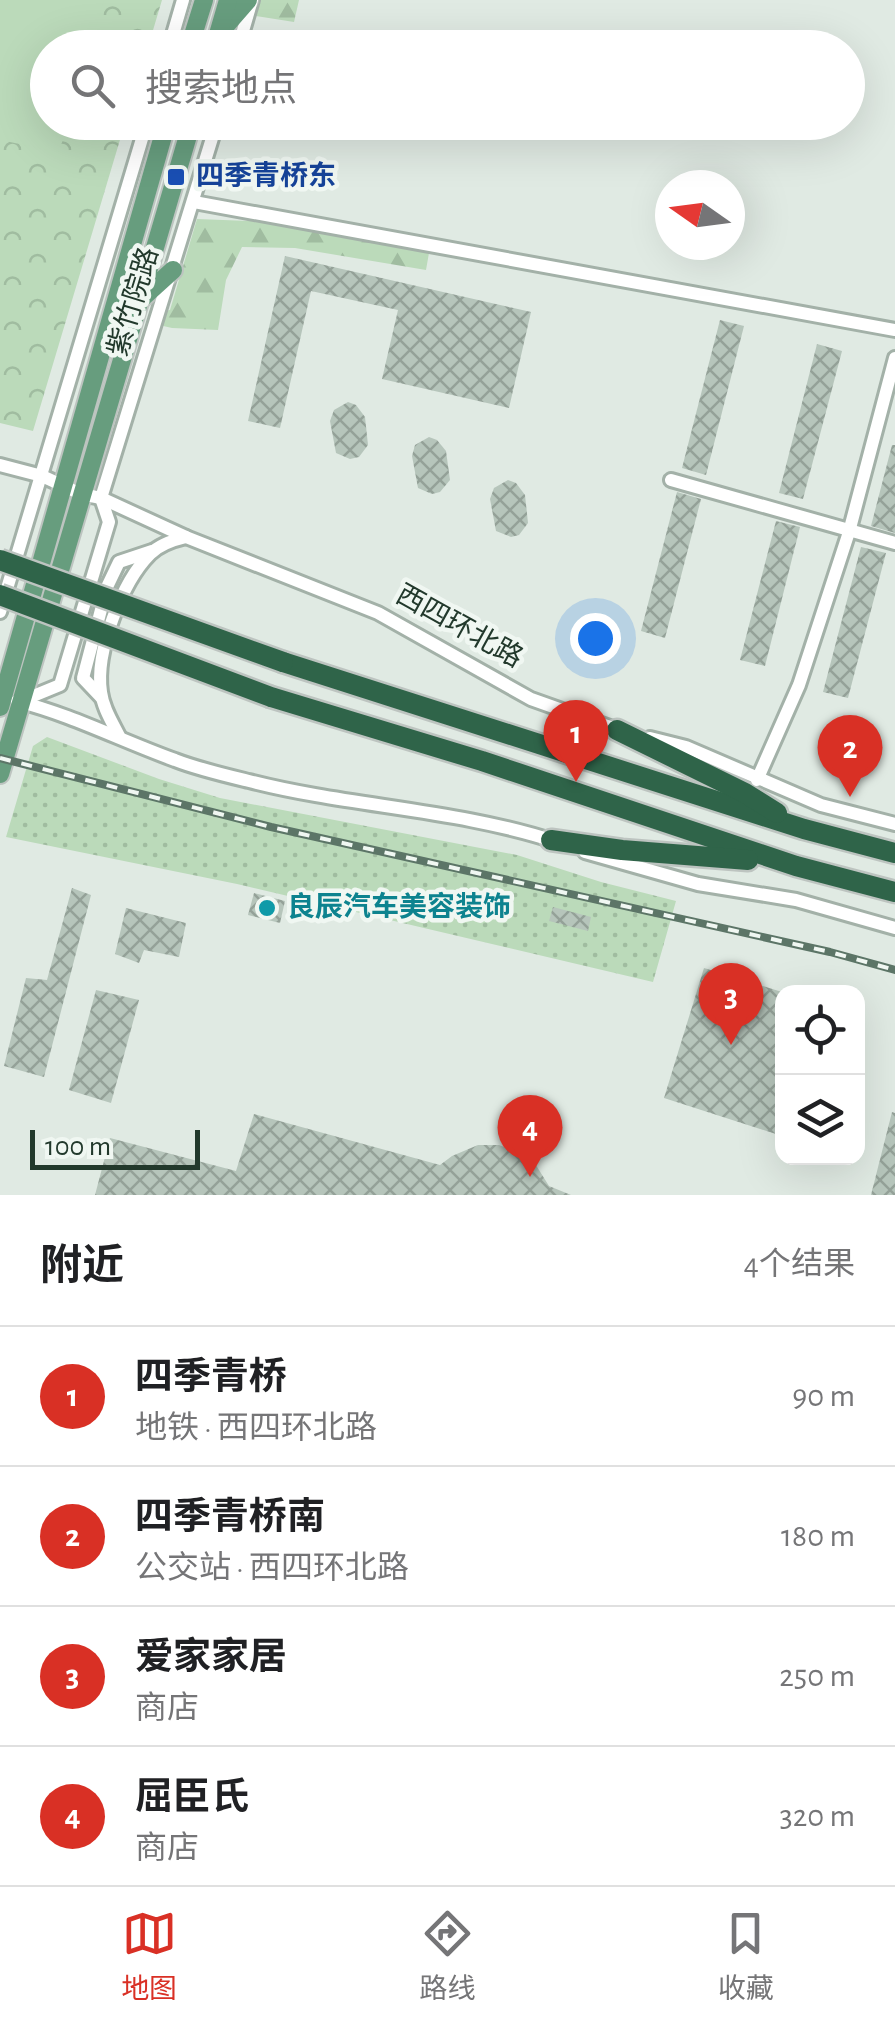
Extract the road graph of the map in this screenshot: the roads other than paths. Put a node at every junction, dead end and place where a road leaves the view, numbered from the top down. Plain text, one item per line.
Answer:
1 (183, 0) edge
2 (204, 0) edge
3 (228, 0) edge
4 (250, 0) edge
5 (174, 30) edge
6 (195, 30) edge
7 (219, 30) edge
8 (225, 30) edge
9 (242, 30) edge
10 (142, 140) edge
11 (162, 140) edge
12 (187, 140) edge
13 (212, 140) edge
14 (194, 202) junction
15 (173, 270) junction
16 (140, 300) junction
17 (895, 330) edge
18 (895, 358) edge
19 (0, 465) edge
20 (42, 476) junction
21 (670, 480) dead end
22 (62, 484) junction
23 (81, 494) junction
24 (101, 498) junction
25 (849, 532) junction
26 (186, 537) junction
27 (895, 543) edge
28 (0, 560) edge
29 (0, 596) edge
30 (0, 612) edge
31 (4, 693) edge
32 (617, 730) junction
33 (120, 736) junction
34 (0, 774) edge
35 (757, 780) junction
36 (895, 824) edge
37 (804, 830) junction
38 (551, 840) junction
39 (895, 853) edge
40 (796, 866) junction
41 (895, 892) edge
42 (895, 928) edge

1 - 5 street
2 - 6 main road
3 - 7 main road
4 - 8 main road
4 - 9 street
10 - 20 street, 紫竹院路
11 - 22 main road, 紫竹院路
12 - 16 main road, 紫竹院路
13 - 14 street, 紫竹院路
14 - 15 street, 紫竹院路
14 - 17 street
15 - 16 main road
15 - 24 street, 紫竹院路
16 - 23 main road, 紫竹院路
18 - 25 street
19 - 20 street, 西四环北路
20 - 22 street, 西四环北路
20 - 30 street, 紫竹院路
21 - 25 street
22 - 23 street, 西四环北路
22 - 31 main road, 紫竹院路
23 - 24 street, 西四环北路
23 - 31 main road, 紫竹院路
24 - 26 street, 西四环北路
24 - 31 street, 紫竹院路
25 - 27 street
25 - 35 street
26 - 32 street, 西四环北路
26 - 33 street
28 - 37 highway, bridge
29 - 40 highway, bridge
31 - 33 street
31 - 34 main road
32 - 35 street, 西四环北路
32 - 37 highway
33 - 38 street
35 - 36 street, 西四环北路
37 - 39 highway
38 - 40 highway
38 - 42 street
40 - 41 highway

